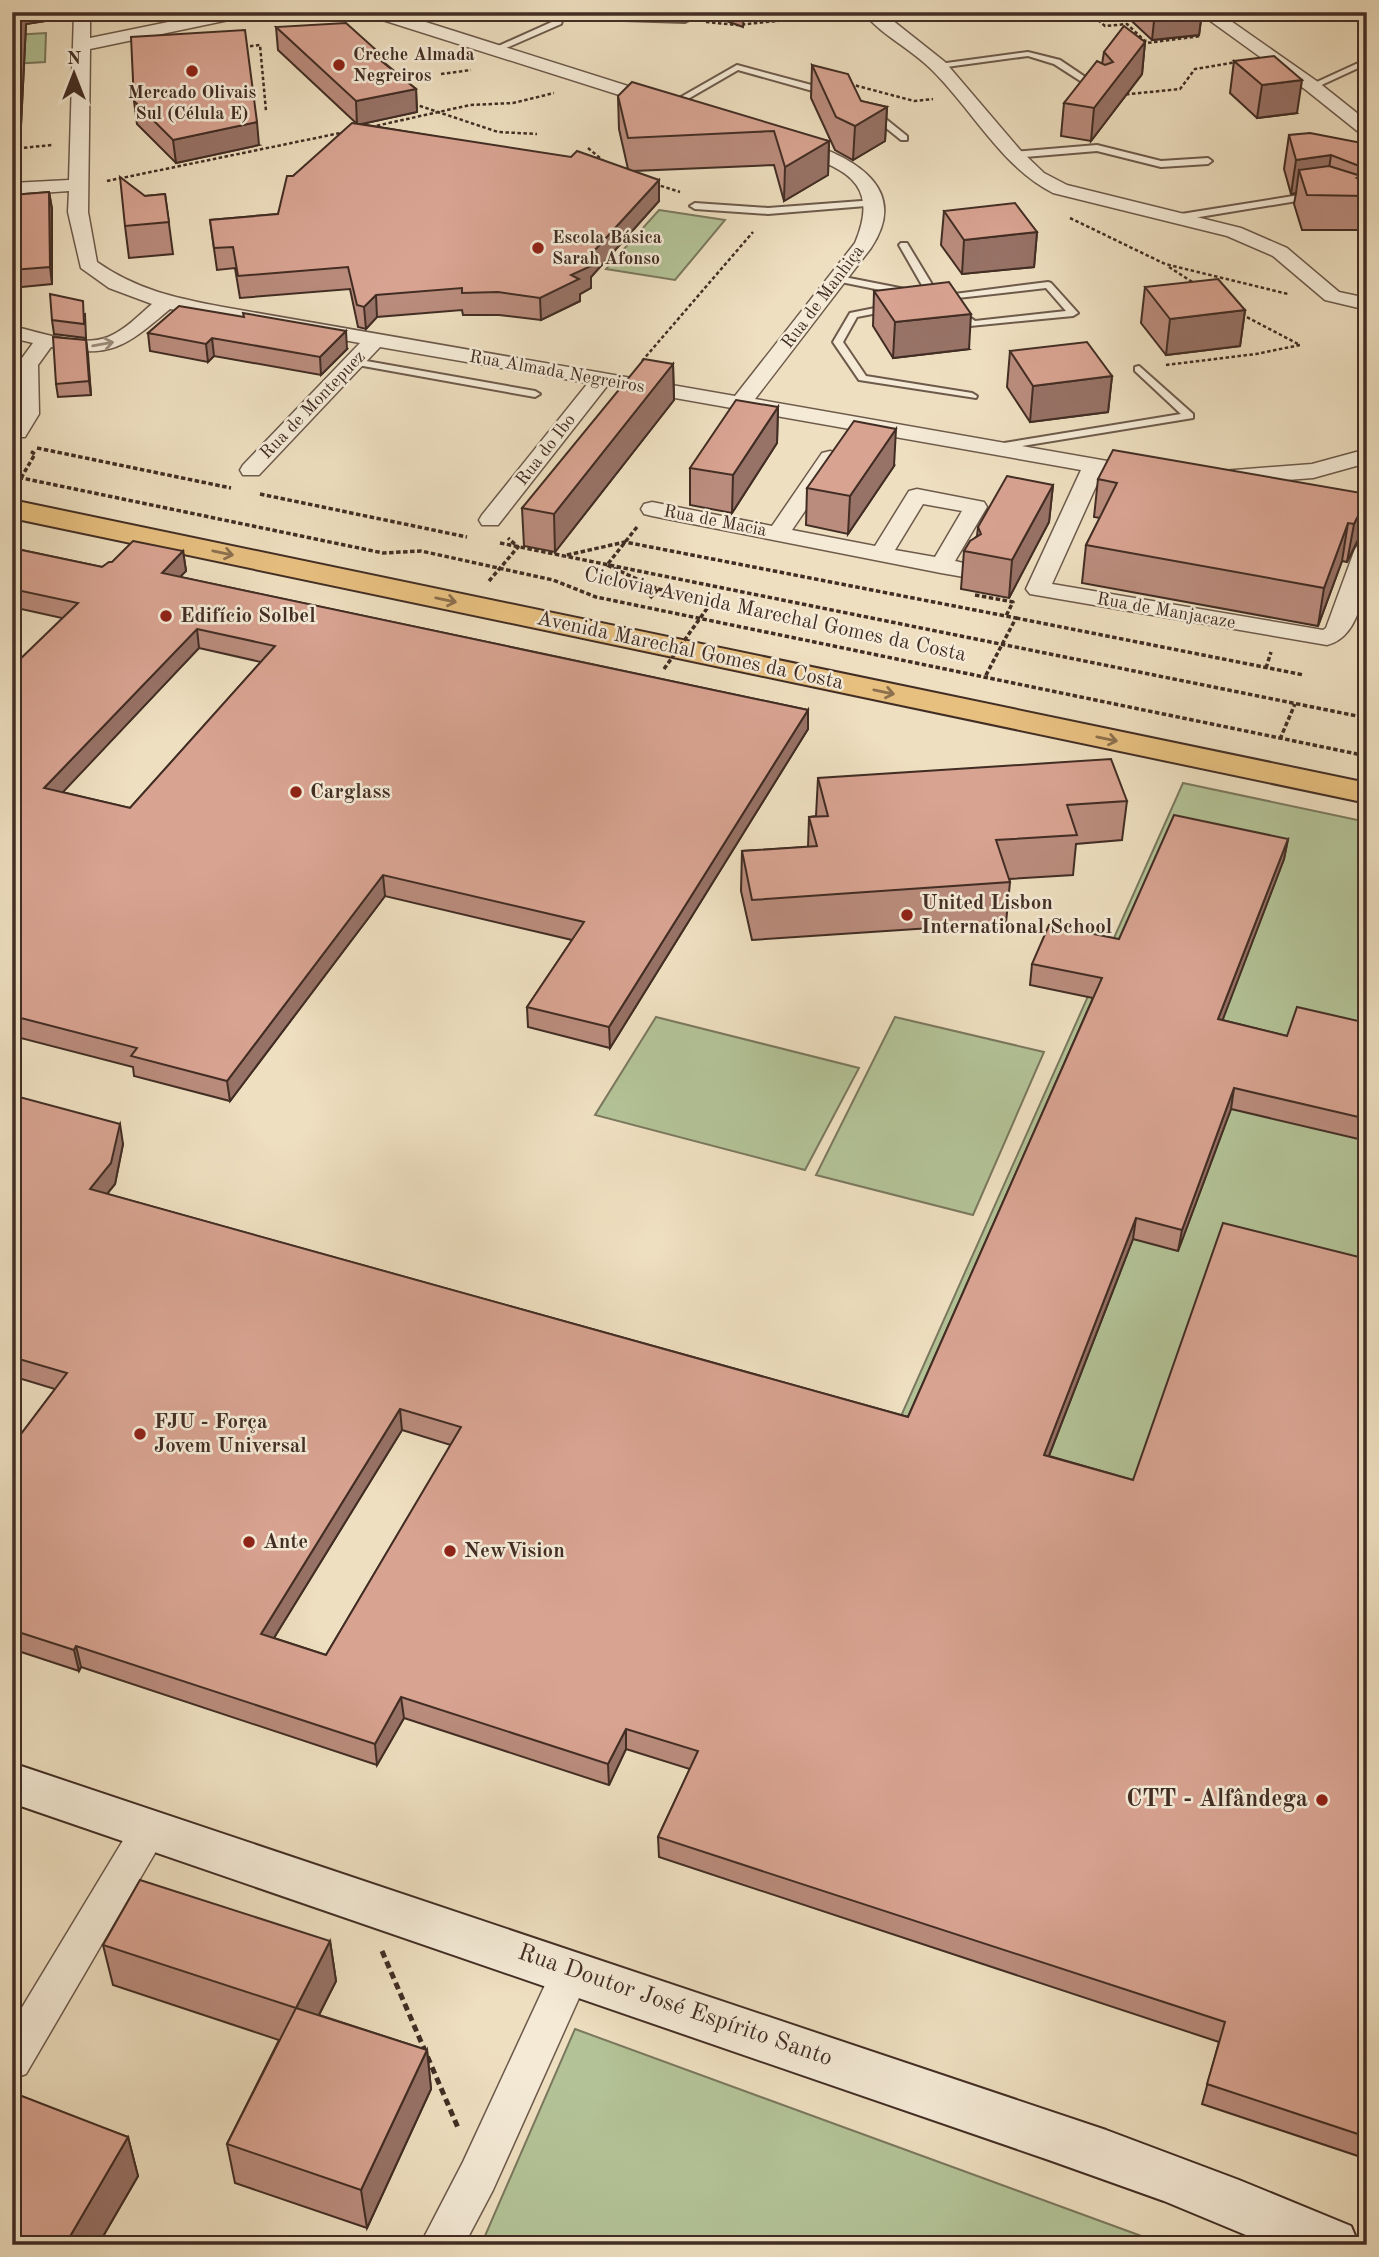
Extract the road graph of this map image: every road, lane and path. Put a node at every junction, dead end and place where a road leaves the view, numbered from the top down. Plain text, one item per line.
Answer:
1 (82, 12) edge
2 (243, 12) edge
3 (376, 12) edge
4 (501, 12) edge
5 (1089, 12) edge
6 (1206, 12) edge
7 (863, 13) edge
8 (561, 16) junction
9 (685, 19) joint
10 (1233, 31) junction
11 (83, 45) junction
12 (234, 47) edge
13 (497, 50) junction
14 (1367, 61) edge
15 (1232, 63) edge
16 (939, 66) junction
17 (1312, 86) junction
18 (555, 93) dead end
19 (834, 93) joint
20 (1104, 93) joint
21 (963, 96) junction
22 (406, 99) edge
23 (671, 105) junction
24 (866, 107) edge
25 (265, 111) dead end
26 (437, 113) junction
27 (696, 113) edge
28 (369, 127) edge
29 (355, 130) edge
30 (1367, 130) edge
31 (537, 134) dead end
32 (772, 138) dead end
33 (904, 138) dead end
34 (81, 144) junction
35 (588, 148) dead end
36 (12, 149) edge
37 (1014, 155) junction
38 (1208, 160) dead end
39 (609, 164) edge
40 (646, 181) edge
41 (78, 185) junction
42 (12, 189) edge
43 (1325, 194) edge
44 (875, 203) junction
45 (695, 206) dead end
46 (742, 210) junction
47 (768, 211) junction
48 (1065, 215) dead end
49 (1175, 218) junction
50 (904, 244) dead end
51 (1165, 264) junction
52 (839, 279) junction
53 (1200, 287) edge
54 (912, 294) edge
55 (924, 299) edge
56 (936, 299) junction
57 (166, 302) junction
58 (1361, 304) edge
59 (901, 306) edge
60 (1235, 310) edge
61 (12, 332) edge
62 (47, 339) junction
63 (374, 341) junction
64 (355, 362) junction
65 (1139, 369) joint
66 (601, 380) junction
67 (535, 394) dead end
68 (972, 396) dead end
69 (741, 403) junction
70 (853, 423) junction
71 (22, 442) junction
72 (993, 448) junction
73 (1367, 456) edge
74 (1094, 466) junction
75 (251, 470) dead end
76 (1162, 475) edge
77 (12, 476) edge
78 (1202, 477) edge
79 (17, 483) edge
80 (233, 488) dead end
81 (260, 494) dead end
82 (12, 509) edge
83 (652, 509) joint
84 (486, 533) junction
85 (778, 534) junction
86 (625, 542) junction
87 (518, 547) junction
88 (1367, 549) edge
89 (881, 554) junction
90 (563, 556) junction
91 (607, 565) junction
92 (941, 566) junction
93 (493, 577) junction
94 (965, 581) joint
95 (658, 589) junction
96 (949, 597) dead end
97 (650, 598) dead end
98 (945, 605) junction
99 (1006, 616) junction
100 (1016, 618) junction
101 (1002, 645) junction
102 (664, 669) dead end
103 (1304, 675) dead end
104 (985, 677) junction
105 (1295, 704) junction
106 (1367, 719) edge
107 (1278, 744) junction
108 (1367, 756) edge
109 (1367, 769) edge
110 (1367, 793) edge
111 (12, 1783) edge
112 (149, 1830) junction
113 (360, 1900) junction
114 (572, 1969) junction
115 (16, 2047) edge
116 (478, 2176) junction
117 (441, 2245) edge
118 (1332, 2245) edge

1 - 11 street, Rua Almada Negreiros
2 - 11 street
3 - 13 street
4 - 8 lane
5 - 10 path
6 - 10 street
7 - 9 path
7 - 16 street
8 - 9 lane
8 - 13 lane
10 - 17 street
11 - 34 street, Rua Almada Negreiros
12 - 25 path
13 - 23 street
14 - 17 lane
15 - 20 path
16 - 20 lane
16 - 21 street
17 - 30 street
18 - 26 path
19 - 21 path
19 - 23 lane
21 - 37 street
22 - 26 path
23 - 27 street
24 - 33 lane
26 - 28 path
26 - 31 path
29 - 41 path
32 - 44 street
34 - 36 path
34 - 41 street, Rua Almada Negreiros
35 - 39 path
37 - 38 lane
37 - 49 street
40 - 46 path
41 - 42 street
41 - 57 street, Rua Almada Negreiros
43 - 49 lane
44 - 47 lane
44 - 52 street, Rua de Manhiça
45 - 46 lane
46 - 47 lane
47 - 66 path
48 - 51 path
49 - 58 street
50 - 56 lane
51 - 53 path
51 - 58 path
52 - 54 lane
52 - 69 street, Rua de Manhiça
55 - 56 lane
56 - 56 lane
62 -> 57 street
57 - 63 street, Rua Almada Negreiros
59 - 68 lane
60 - 65 path
61 - 62 street
62 - 71 street
63 - 64 street, Rua de Montepuez
63 - 66 street, Rua Almada Negreiros
64 - 67 lane
64 - 75 street, Rua de Montepuez
65 - 72 lane
66 - 69 street, Rua Almada Negreiros
66 - 84 street, Rua do Ibo
69 - 70 street, Rua Almada Negreiros
70 - 72 street, Rua Almada Negreiros
70 - 85 street, Rua de Macia
71 - 79 path
71 - 80 path
72 - 74 street, Rua Almada Negreiros
73 - 78 street
74 - 76 street, Rua Almada Negreiros
74 - 88 street, Rua de Manjacaze
77 - 79 path, Ciclovia Avenida Marechal Gomes da Costa
79 - 93 main road, Avenida Marechal Gomes da Costa
79 - 93 path, Ciclovia Avenida Marechal Gomes da Costa
81 - 84 path
82 -> 110 main road, Avenida Marechal Gomes da Costa
83 - 85 street, Rua de Macia
83 - 86 path
84 - 87 path
84 - 87 path
85 - 89 street, Rua de Macia
86 - 90 path
86 - 91 path
86 - 98 path
87 - 90 path
87 - 93 path
89 - 92 street, Rua de Macia
89 - 92 street
90 - 91 path
91 - 95 path
91 - 101 path
92 - 94 street, Rua de Macia
93 - 104 path, Ciclovia Avenida Marechal Gomes da Costa
93 - 107 main road, Avenida Marechal Gomes da Costa
94 - 99 path
95 - 97 path
95 - 102 path, bridge
96 - 98 path
98 - 99 path
99 - 100 path
100 - 101 path
100 - 103 path
101 - 104 path
101 - 105 path
104 - 107 path, Ciclovia Avenida Marechal Gomes da Costa
105 - 106 path
105 - 107 path
107 - 108 path, Ciclovia Avenida Marechal Gomes da Costa
107 - 109 main road, Avenida Marechal Gomes da Costa
111 - 112 street, Rua Doutor José Espírito Santo
112 - 113 street, Rua Doutor José Espírito Santo
112 - 115 street
113 - 114 street, Rua Doutor José Espírito Santo
113 - 116 path
114 - 116 street
114 - 118 street, Rua Doutor José Espírito Santo
116 - 117 street

